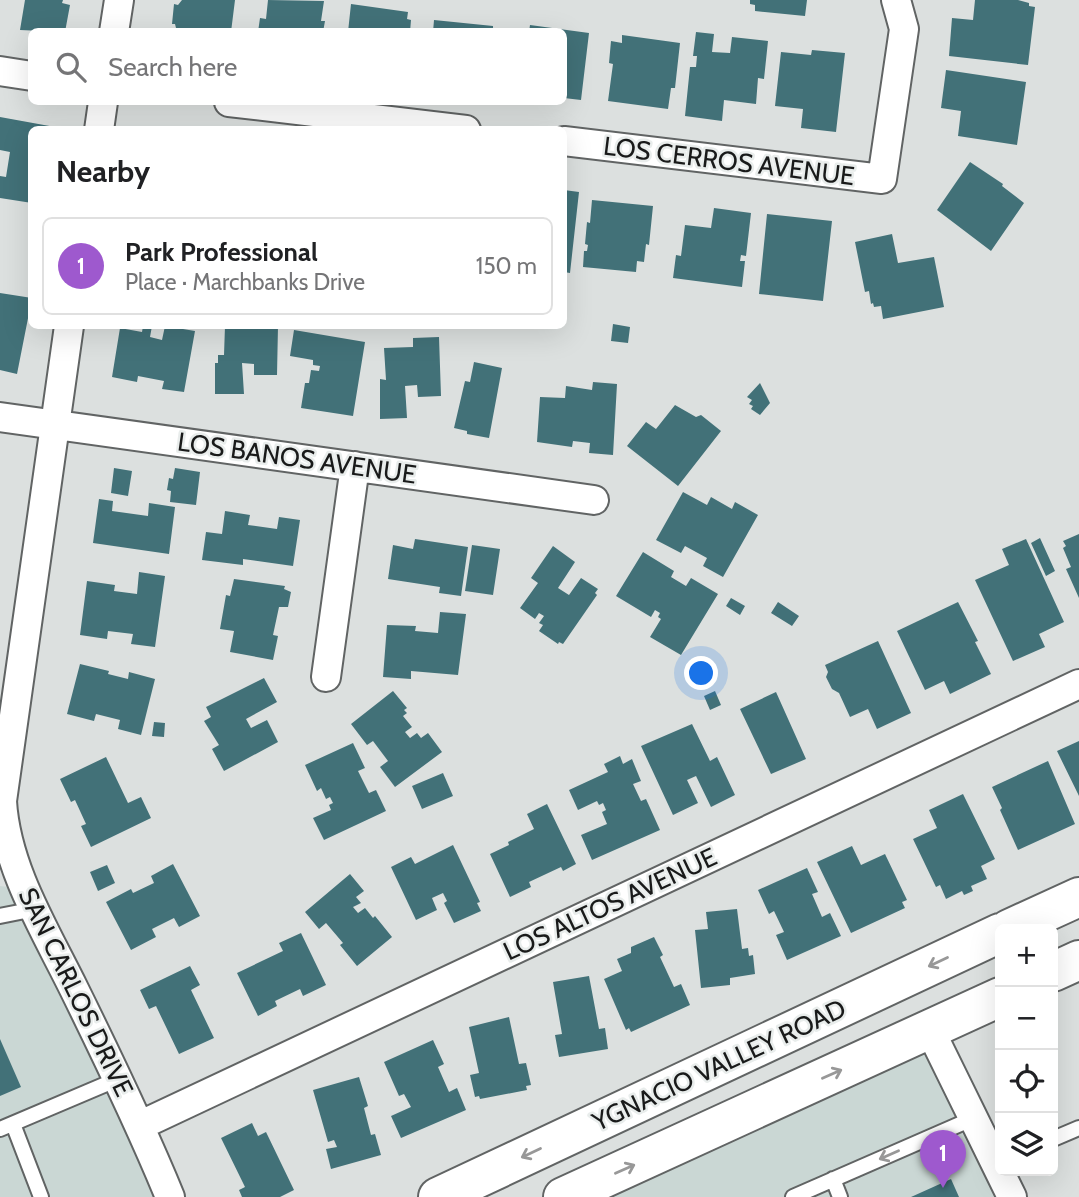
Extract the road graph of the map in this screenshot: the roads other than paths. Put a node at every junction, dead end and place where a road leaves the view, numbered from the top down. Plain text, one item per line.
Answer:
1 (119, 0) edge
2 (896, 0) edge
3 (115, 28) edge
4 (0, 71) edge
5 (28, 75) edge
6 (103, 105) edge
7 (254, 105) edge
8 (100, 126) edge
9 (432, 126) edge
10 (567, 141) edge
11 (69, 329) edge
12 (0, 417) edge
13 (54, 425) junction
14 (355, 466) junction
15 (594, 500) dead end
16 (326, 677) dead end
17 (1079, 684) edge
18 (7, 727) edge
19 (1079, 897) edge
20 (35, 909) junction
21 (0, 916) edge
22 (1020, 924) edge
23 (995, 935) edge
24 (1079, 960) edge
25 (1058, 970) edge
26 (995, 999) edge
27 (930, 1030) junction
28 (118, 1079) junction
29 (974, 1118) junction
30 (141, 1125) junction
31 (6, 1127) edge
32 (1079, 1128) edge
33 (1058, 1137) edge
34 (995, 1160) edge
35 (1003, 1176) edge
36 (833, 1179) junction
37 (41, 1197) edge
38 (170, 1197) edge
39 (438, 1197) edge
40 (563, 1197) edge
41 (793, 1197) edge
42 (840, 1197) edge
43 (1012, 1197) edge

1 - 3 street
2 - 10 street, LOS CERROS AVENUE
4 - 5 street
6 - 8 street
7 - 9 street
11 - 13 street, SAN CARLOS DRIVE
12 - 13 street, LOS BANOS AVENUE
13 - 14 street, LOS BANOS AVENUE
13 - 18 street, SAN CARLOS DRIVE
14 - 15 street, LOS BANOS AVENUE
14 - 16 street
17 - 30 street, LOS ALTOS AVENUE
18 - 20 street, SAN CARLOS DRIVE
19 - 22 highway
20 - 21 lane
20 - 28 street, SAN CARLOS DRIVE
23 -> 39 highway, YGNACIO VALLEY ROAD
24 - 25 highway
26 - 27 highway, YGNACIO VALLEY ROAD
27 - 29 street
40 -> 27 highway, YGNACIO VALLEY ROAD
28 - 30 street, SAN CARLOS DRIVE
28 - 31 lane
29 - 34 street
29 -> 36 lane
30 - 38 street, SAN CARLOS DRIVE
31 - 37 lane
32 - 33 lane
35 - 43 street
36 - 41 lane
36 - 42 lane

